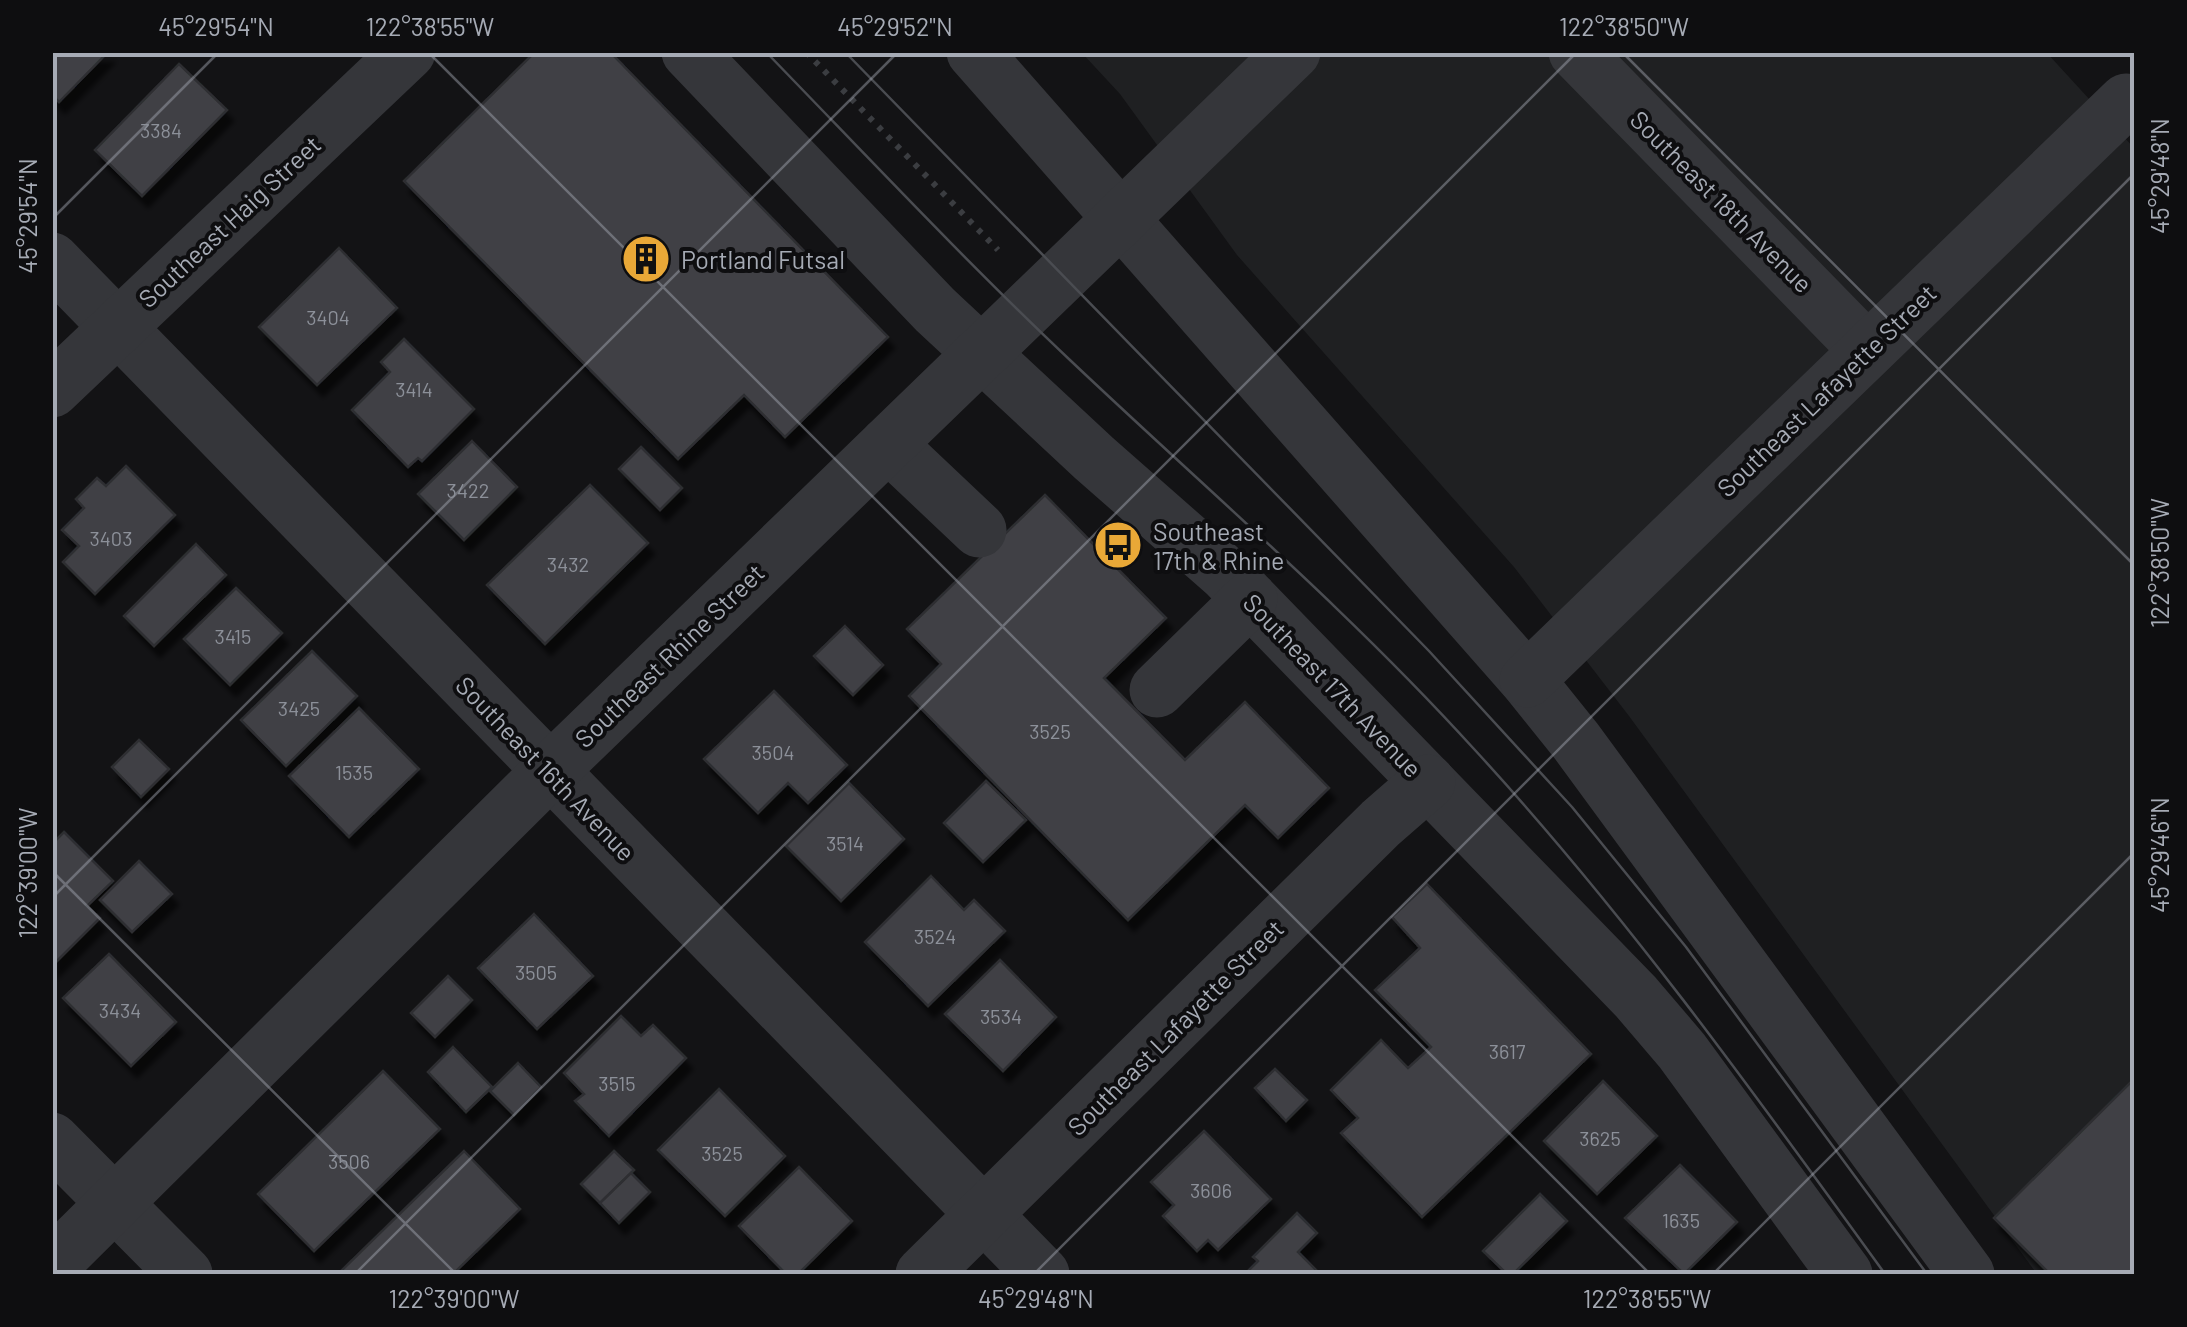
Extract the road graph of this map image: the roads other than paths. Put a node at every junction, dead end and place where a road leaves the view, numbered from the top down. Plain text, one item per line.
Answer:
1 (408, 52) edge
2 (689, 52) edge
3 (974, 52) edge
4 (1294, 52) edge
5 (1576, 52) edge
6 (2126, 101) dead end
7 (1120, 218) junction
8 (52, 260) edge
9 (116, 327) junction
10 (1867, 350) junction
11 (981, 353) junction
12 (52, 390) edge
13 (888, 444) junction
14 (979, 530) dead end
15 (1250, 599) junction
16 (1527, 680) junction
17 (1157, 690) dead end
18 (549, 772) junction
19 (1428, 782) junction
20 (52, 1140) edge
21 (116, 1204) junction
22 (984, 1216) junction
23 (52, 1265) edge
24 (1840, 1273) edge
25 (185, 1274) edge
26 (923, 1274) edge
27 (1042, 1274) edge
28 (1967, 1274) edge

1 - 9 street, Southeast Haig Street
2 - 11 street, Southeast 17th Avenue
3 - 7 street
4 - 7 street, Southeast Rhine Street
5 - 10 street, Southeast 18th Avenue
6 - 10 street, Southeast Lafayette Street
7 - 11 street, Southeast Rhine Street
7 - 16 street
8 - 9 street, Southeast 16th Avenue
9 - 12 street, Southeast Haig Street
9 - 18 street, Southeast 16th Avenue
10 - 16 street, Southeast Lafayette Street
11 - 13 street, Southeast Rhine Street
11 - 15 street, Southeast 17th Avenue
13 - 14 street
13 - 18 street, Southeast Rhine Street
15 - 17 street
15 - 19 street, Southeast 17th Avenue
16 - 28 street
18 - 21 street, Southeast Rhine Street
18 - 22 street, Southeast 16th Avenue
19 - 22 street, Southeast Lafayette Street
19 - 24 street, Southeast 17th Avenue
20 - 21 street
21 - 23 street, Southeast Rhine Street
21 - 25 street
22 - 26 street, Southeast Lafayette Street
22 - 27 street, Southeast 16th Avenue

